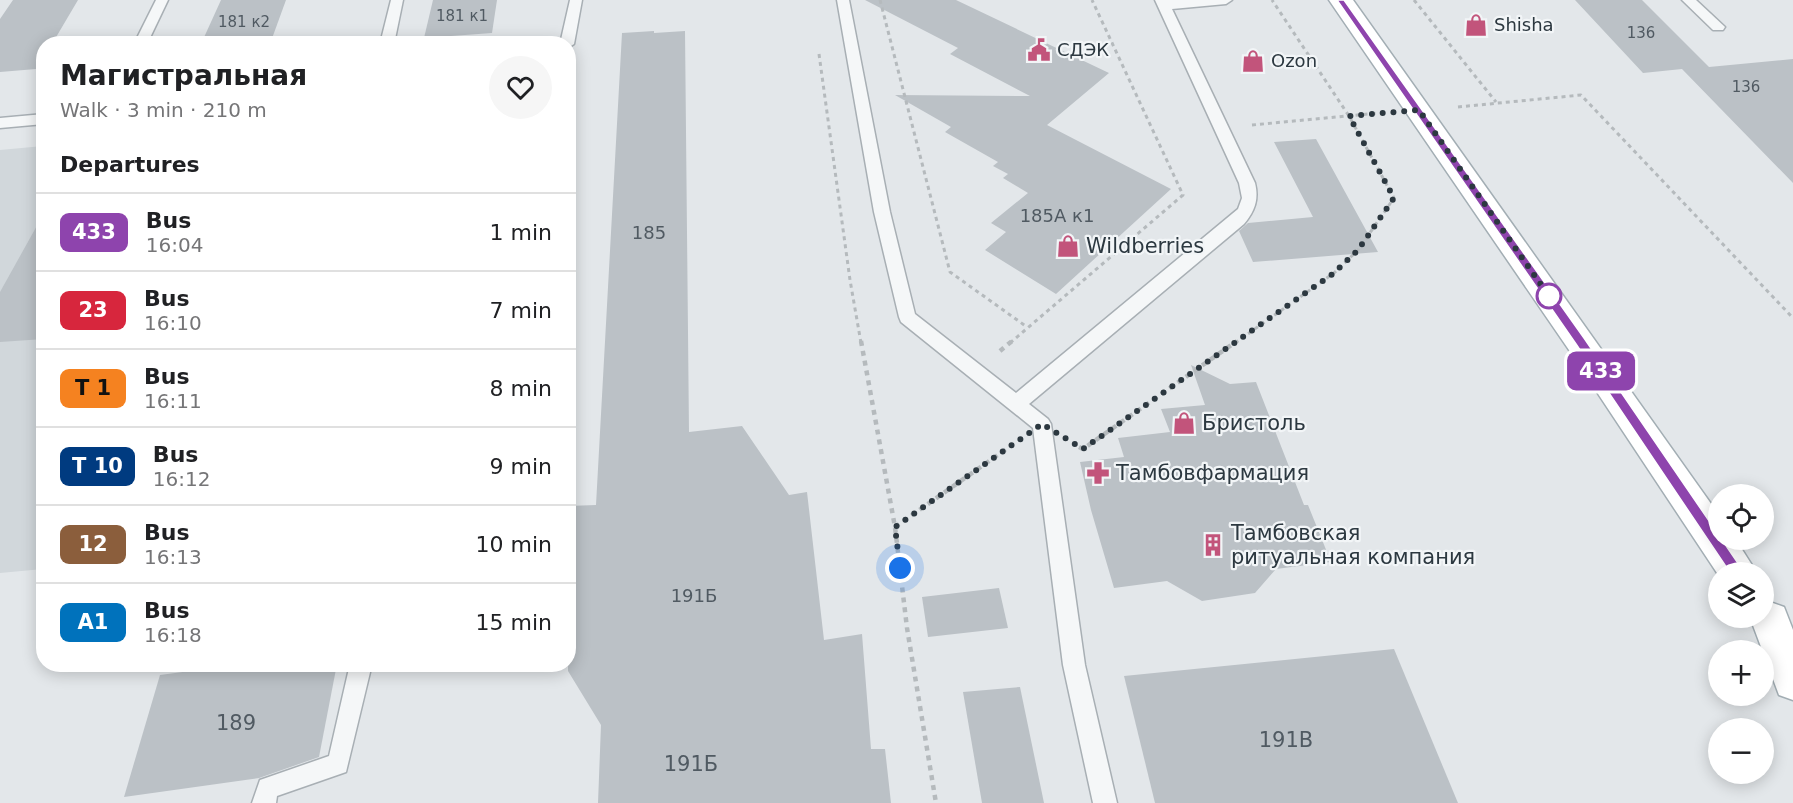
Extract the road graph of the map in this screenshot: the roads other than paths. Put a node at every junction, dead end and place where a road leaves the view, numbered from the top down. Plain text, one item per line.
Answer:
1 (162, 0) edge
2 (397, 0) edge
3 (576, 0) edge
4 (843, 0) edge
5 (1226, 0) edge
6 (1341, 0) edge
7 (1688, 0) edge
8 (1162, 3) edge
9 (1718, 27) dead end
10 (144, 36) edge
11 (389, 36) edge
12 (569, 36) edge
13 (36, 120) edge
14 (0, 123) edge
15 (1016, 404) junction
16 (1731, 562) edge
17 (1776, 625) edge
18 (359, 672) edge
19 (1793, 681) edge
20 (264, 803) edge
21 (1105, 803) edge

1 - 10 lane
2 - 11 lane
3 - 12 lane
4 - 15 lane
5 - 8 lane
6 - 16 main road
7 - 9 lane
8 - 15 lane
13 - 14 lane
15 - 21 lane
17 - 19 main road
18 - 20 lane

